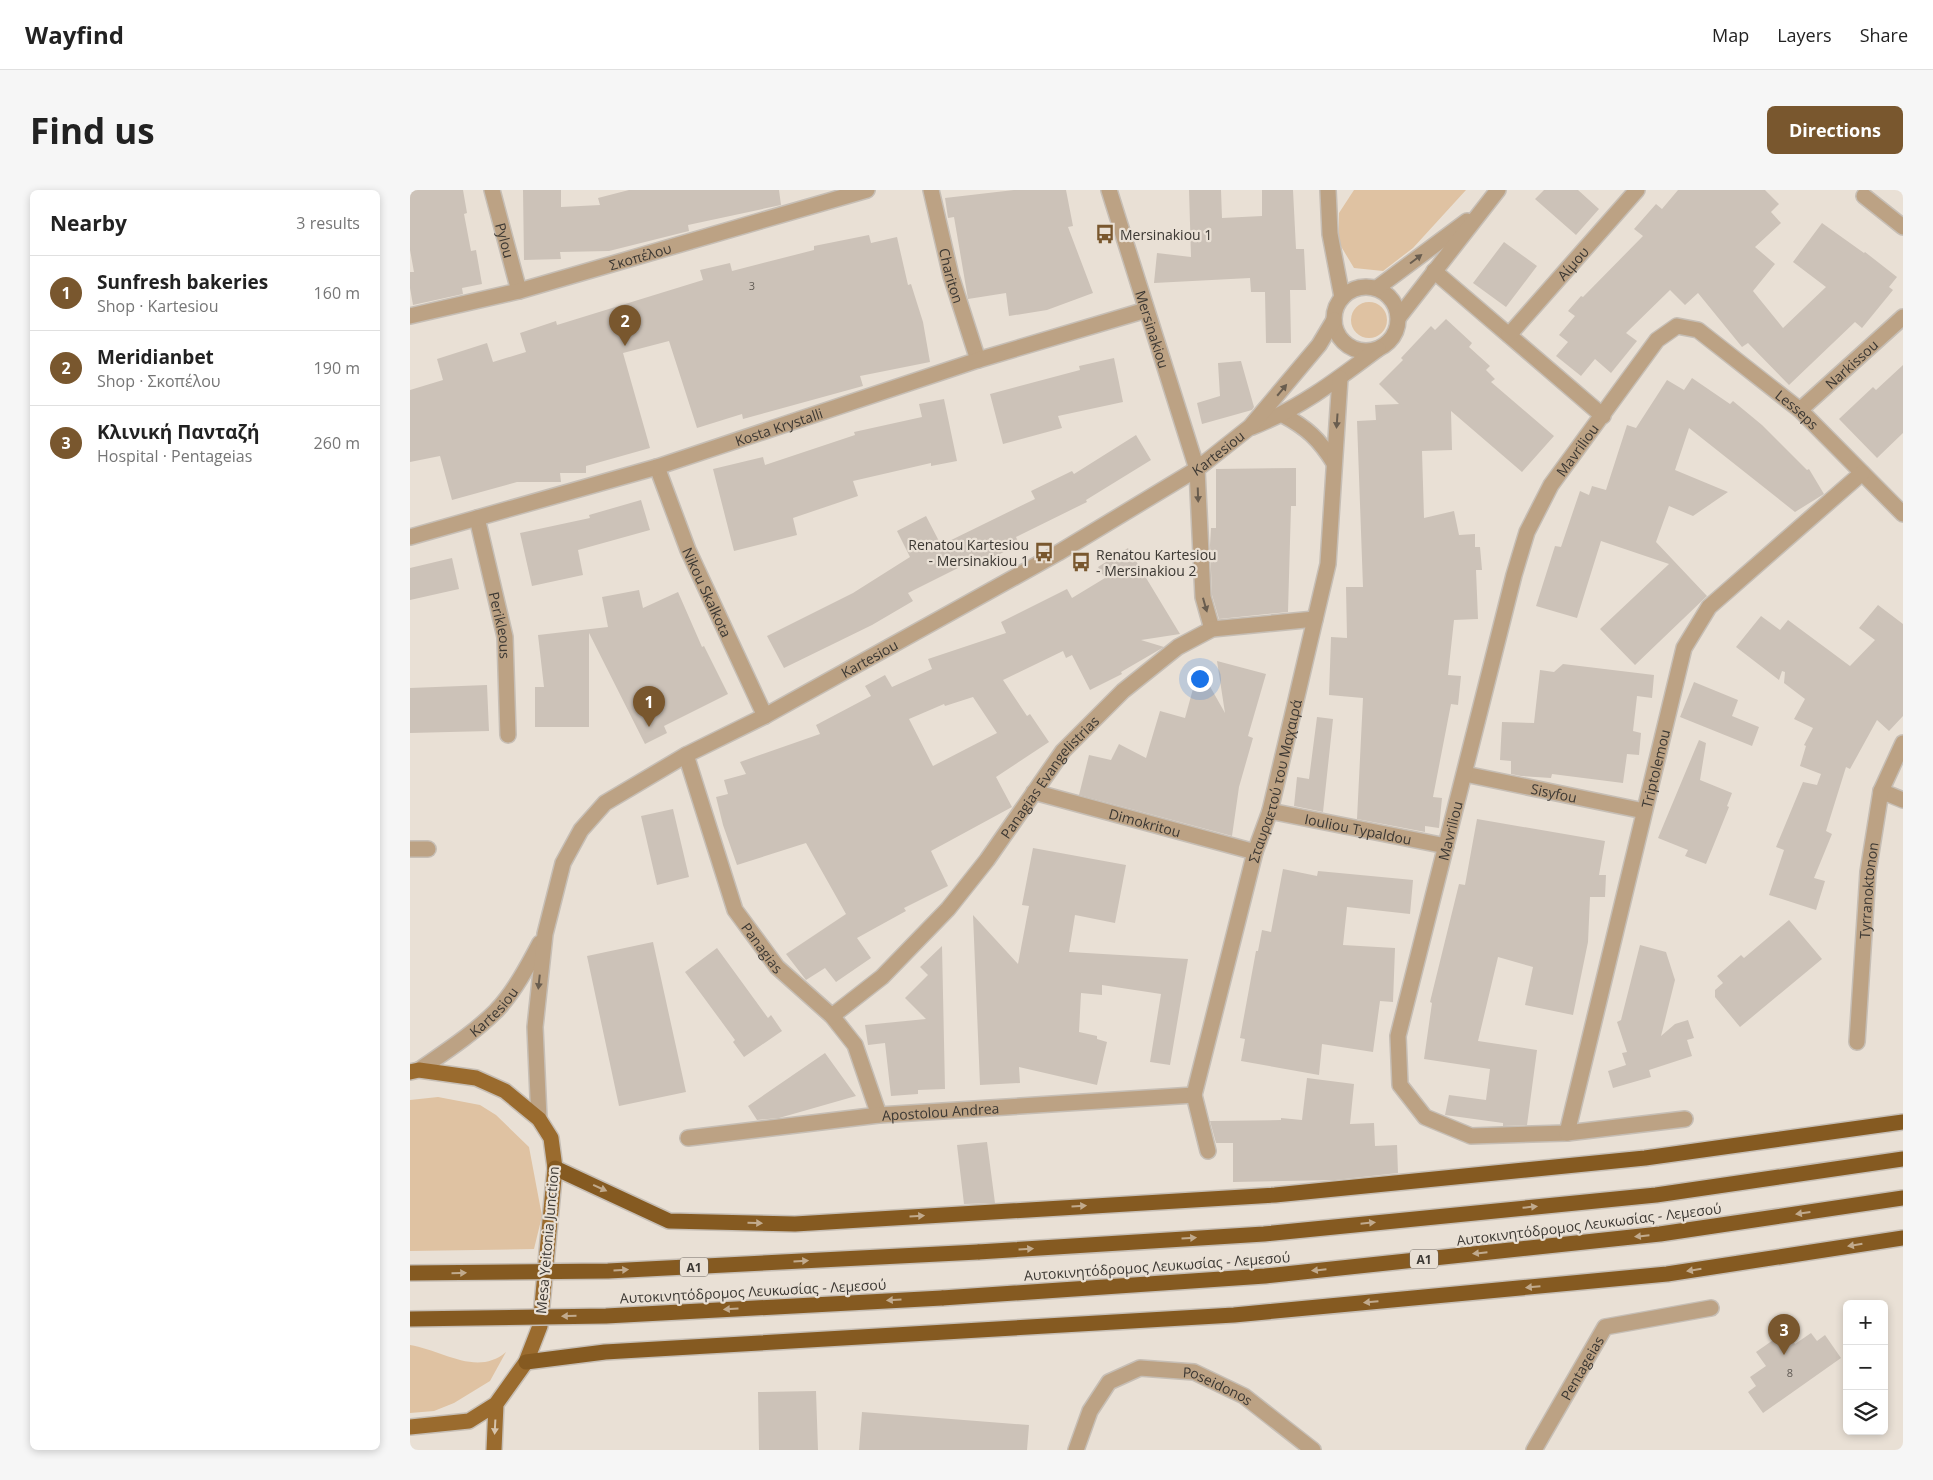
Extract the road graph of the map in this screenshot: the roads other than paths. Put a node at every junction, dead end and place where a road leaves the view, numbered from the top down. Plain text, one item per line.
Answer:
1 (492, 190) edge
2 (867, 190) edge
3 (931, 190) edge
4 (1109, 190) edge
5 (1328, 190) edge
6 (1498, 190) edge
7 (1636, 190) edge
8 (1864, 196) dead end
9 (1486, 206) junction
10 (1903, 227) edge
11 (1434, 271) junction
12 (1377, 288) junction
13 (519, 291) junction
14 (1342, 297) junction
15 (1146, 310) junction
16 (410, 316) edge
17 (1399, 317) junction
18 (1903, 317) edge
19 (1334, 320) junction
20 (1676, 326) joint
21 (1509, 335) junction
22 (1380, 348) junction
23 (978, 360) junction
24 (1340, 378) junction
25 (1800, 410) junction
26 (1283, 415) junction
27 (1603, 416) junction
28 (1250, 427) junction
29 (1334, 463) junction
30 (657, 467) junction
31 (1197, 469) junction
32 (1862, 473) junction
33 (1903, 514) edge
34 (477, 518) junction
35 (410, 537) edge
36 (1315, 619) junction
37 (1212, 629) junction
38 (765, 716) junction
39 (508, 735) dead end
40 (1903, 742) edge
41 (686, 755) junction
42 (1465, 774) junction
43 (1881, 791) junction
44 (1034, 792) junction
45 (1903, 800) edge
46 (1270, 811) junction
47 (1644, 811) junction
48 (1446, 846) junction
49 (410, 849) edge
50 (428, 849) dead end
51 (1255, 852) junction
52 (545, 934) junction
53 (832, 1016) junction
54 (1857, 1042) dead end
55 (415, 1071) edge
56 (1194, 1095) junction
57 (879, 1115) junction
58 (539, 1119) junction
59 (1685, 1119) dead end
60 (1903, 1122) edge
61 (1567, 1133) junction
62 (688, 1138) dead end
63 (1208, 1151) dead end
64 (1903, 1159) edge
65 (555, 1168) junction
66 (1903, 1198) edge
67 (1903, 1238) edge
68 (410, 1273) edge
69 (1711, 1308) dead end
70 (410, 1319) edge
71 (526, 1362) junction
72 (496, 1404) junction
73 (410, 1427) edge
74 (494, 1450) edge
75 (1076, 1450) edge
76 (1312, 1450) edge
77 (1534, 1450) edge

1 - 13 street, Pylou
2 - 13 street, Σκοπέλου
3 - 23 street, Chariton
4 - 15 street, Mersinakiou
5 - 14 street
6 - 9 street
7 - 21 street, Αίμου
8 - 10 street
9 - 11 street
12 -> 9 street
11 - 17 street
11 - 21 street
12 - 14 street
12 - 17 street
13 - 16 street, Σκοπέλου
14 - 19 street
15 - 23 street, Kosta Krystalli
15 - 31 street, Mersinakiou
17 - 22 street
18 - 25 street, Narkissou
19 - 22 street
28 -> 19 street, Kartesiou
20 - 25 street, Lesseps
20 - 27 street, Mavriliou
21 - 27 street
22 - 24 street, Kartesiou
23 - 30 street, Kosta Krystalli
24 - 26 street, Kartesiou
24 -> 29 street, Σταυραετού του Μαχαιρά
25 - 32 street, Lesseps
26 - 28 street, Kartesiou
26 - 29 street
27 - 42 street, Mavriliou
28 - 31 street, Kartesiou
29 - 36 street, Σταυραετού του Μαχαιρά
30 - 34 street, Kosta Krystalli
30 - 38 street, Nikou Skalkota
31 -> 37 street, Mersinakiou
31 - 38 street, Kartesiou
32 - 33 street, Lesseps
32 - 47 street, Triptolemou
34 - 35 street, Kosta Krystalli
34 - 39 street, Perikleous
36 - 37 street, Panagias Evangelistrias
36 - 46 street, Σταυραετού του Μαχαιρά
37 - 44 street, Panagias Evangelistrias
38 - 41 street, Kartesiou
40 - 43 street, Tyrranoktonon
41 - 52 street, Kartesiou
41 - 53 street, Panagias
42 - 47 street, Sisyfou
42 - 48 street, Mavriliou
43 - 45 street
43 - 54 street, Tyrranoktonon
44 - 51 street, Dimokritou
44 - 53 street, Panagias Evangelistrias
46 - 48 street, Iouliou Typaldou
46 - 51 street, Σταυραετού του Μαχαιρά
47 - 61 street, Triptolemou
48 - 61 street, Mavriliou
49 - 50 street
51 - 56 street, Σταυραετού του Μαχαιρά
52 - 55 street, Kartesiou
52 -> 58 street, Kartesiou
53 - 57 street, Panagias
55 - 58 main road, Mesa Yeitonia Junction
56 - 57 street, Apostolou Andrea
56 - 63 street
57 - 62 street, Apostolou Andrea
58 - 65 main road, Mesa Yeitonia Junction
59 - 61 street, Mavriliou
65 -> 60 highway
68 -> 64 highway, Αυτοκινητόδρομος Λευκωσίας - Λεμεσού / A1, bridge
65 - 71 main road, Mesa Yeitonia Junction
66 -> 70 highway, Αυτοκινητόδρομος Λευκωσίας - Λεμεσού / A1, bridge
67 -> 71 highway
69 - 77 street, Pentageias
71 - 72 main road, Mesa Yeitonia Junction
72 - 73 main road, Mesa Yeitonia Junction
72 -> 74 main road
75 - 76 street, Poseidonos

